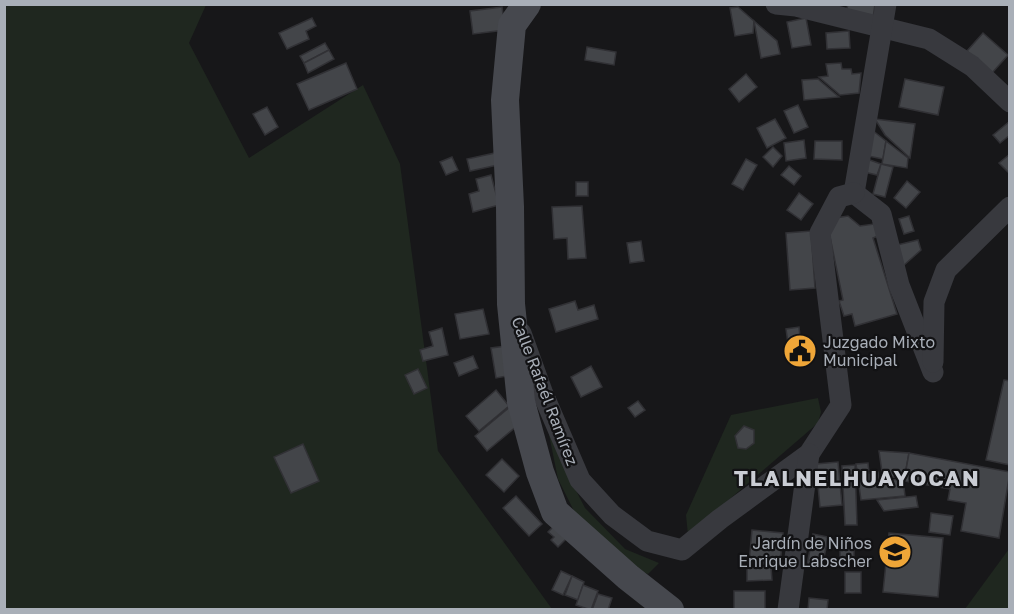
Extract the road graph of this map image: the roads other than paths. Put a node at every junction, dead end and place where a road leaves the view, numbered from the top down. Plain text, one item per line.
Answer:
1 (527, 4) edge
2 (777, 4) edge
3 (886, 4) edge
4 (882, 28) junction
5 (1010, 102) edge
6 (855, 193) junction
7 (1010, 207) edge
8 (511, 304) junction
9 (809, 454) junction
10 (670, 609) edge
11 (788, 609) edge

1 - 8 main road, Calle Rafaél Ramírez
2 - 4 street
3 - 4 street
4 - 5 street
4 - 6 street
6 - 7 street
6 - 9 street
8 - 9 street, Calle Rafaél Ramírez
8 - 10 main road, Calle Rafaél Ramírez
9 - 11 street

